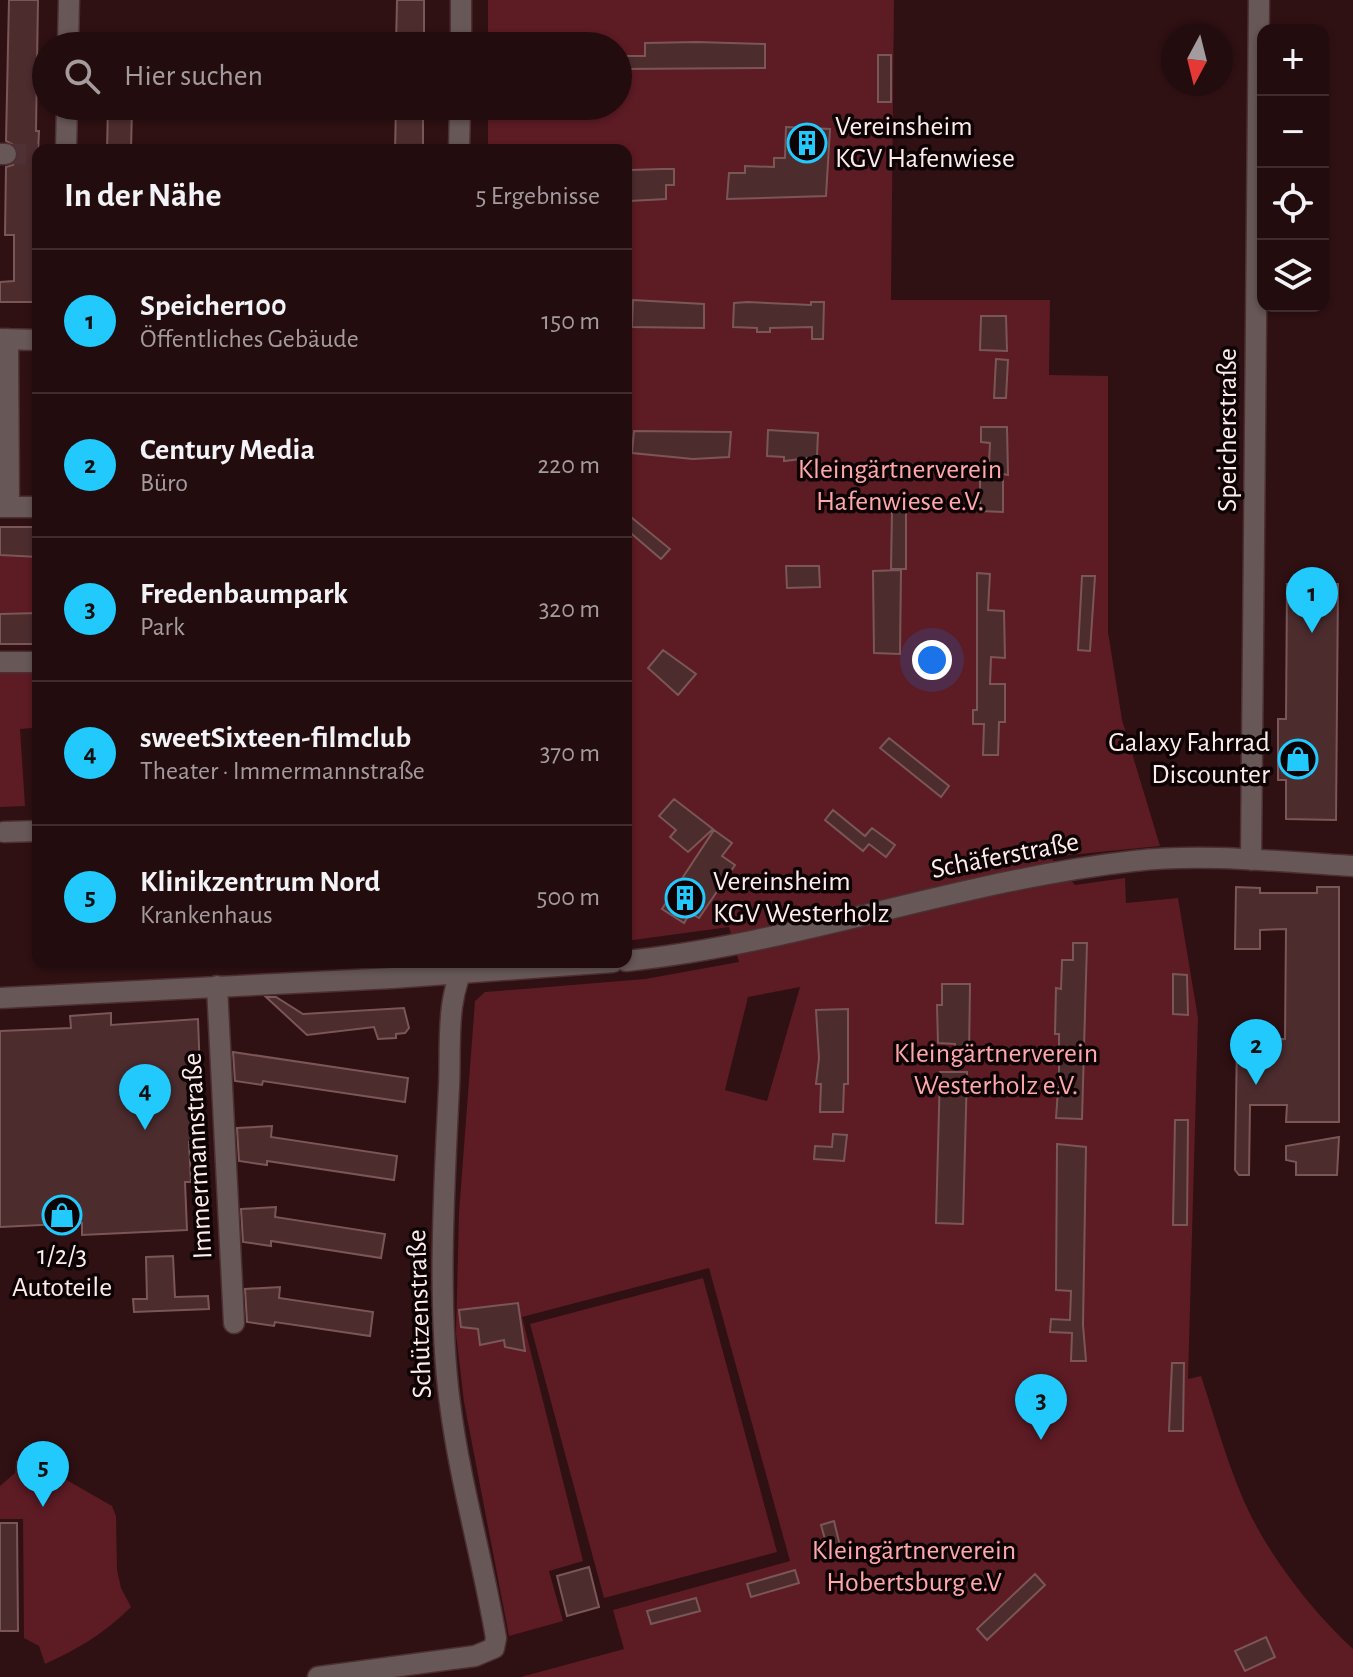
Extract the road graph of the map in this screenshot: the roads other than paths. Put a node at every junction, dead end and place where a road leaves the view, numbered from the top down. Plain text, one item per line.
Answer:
1 (69, 0) edge
2 (461, 0) edge
3 (1259, 0) edge
4 (68, 32) edge
5 (461, 32) edge
6 (67, 120) edge
7 (460, 120) edge
8 (66, 144) edge
9 (459, 144) edge
10 (4, 339) edge
11 (32, 340) edge
12 (4, 507) edge
13 (32, 507) edge
14 (0, 662) edge
15 (32, 662) edge
16 (32, 831) edge
17 (4, 832) dead end
18 (1251, 860) junction
19 (1353, 866) edge
20 (632, 960) edge
21 (436, 968) edge
22 (460, 968) edge
23 (217, 986) junction
24 (0, 998) edge
25 (234, 1323) dead end
26 (318, 1677) edge

1 - 4 street
2 - 5 street
3 - 18 street, Speicherstraße
6 - 8 street
7 - 9 street
10 - 11 street
10 - 12 street
12 - 13 street
14 - 15 street
16 - 17 street
18 - 19 street, Schäferstraße
18 - 20 street, Schäferstraße
21 - 23 street
22 - 26 street, Schützenstraße
23 - 24 street
23 - 25 street, Immermannstraße

